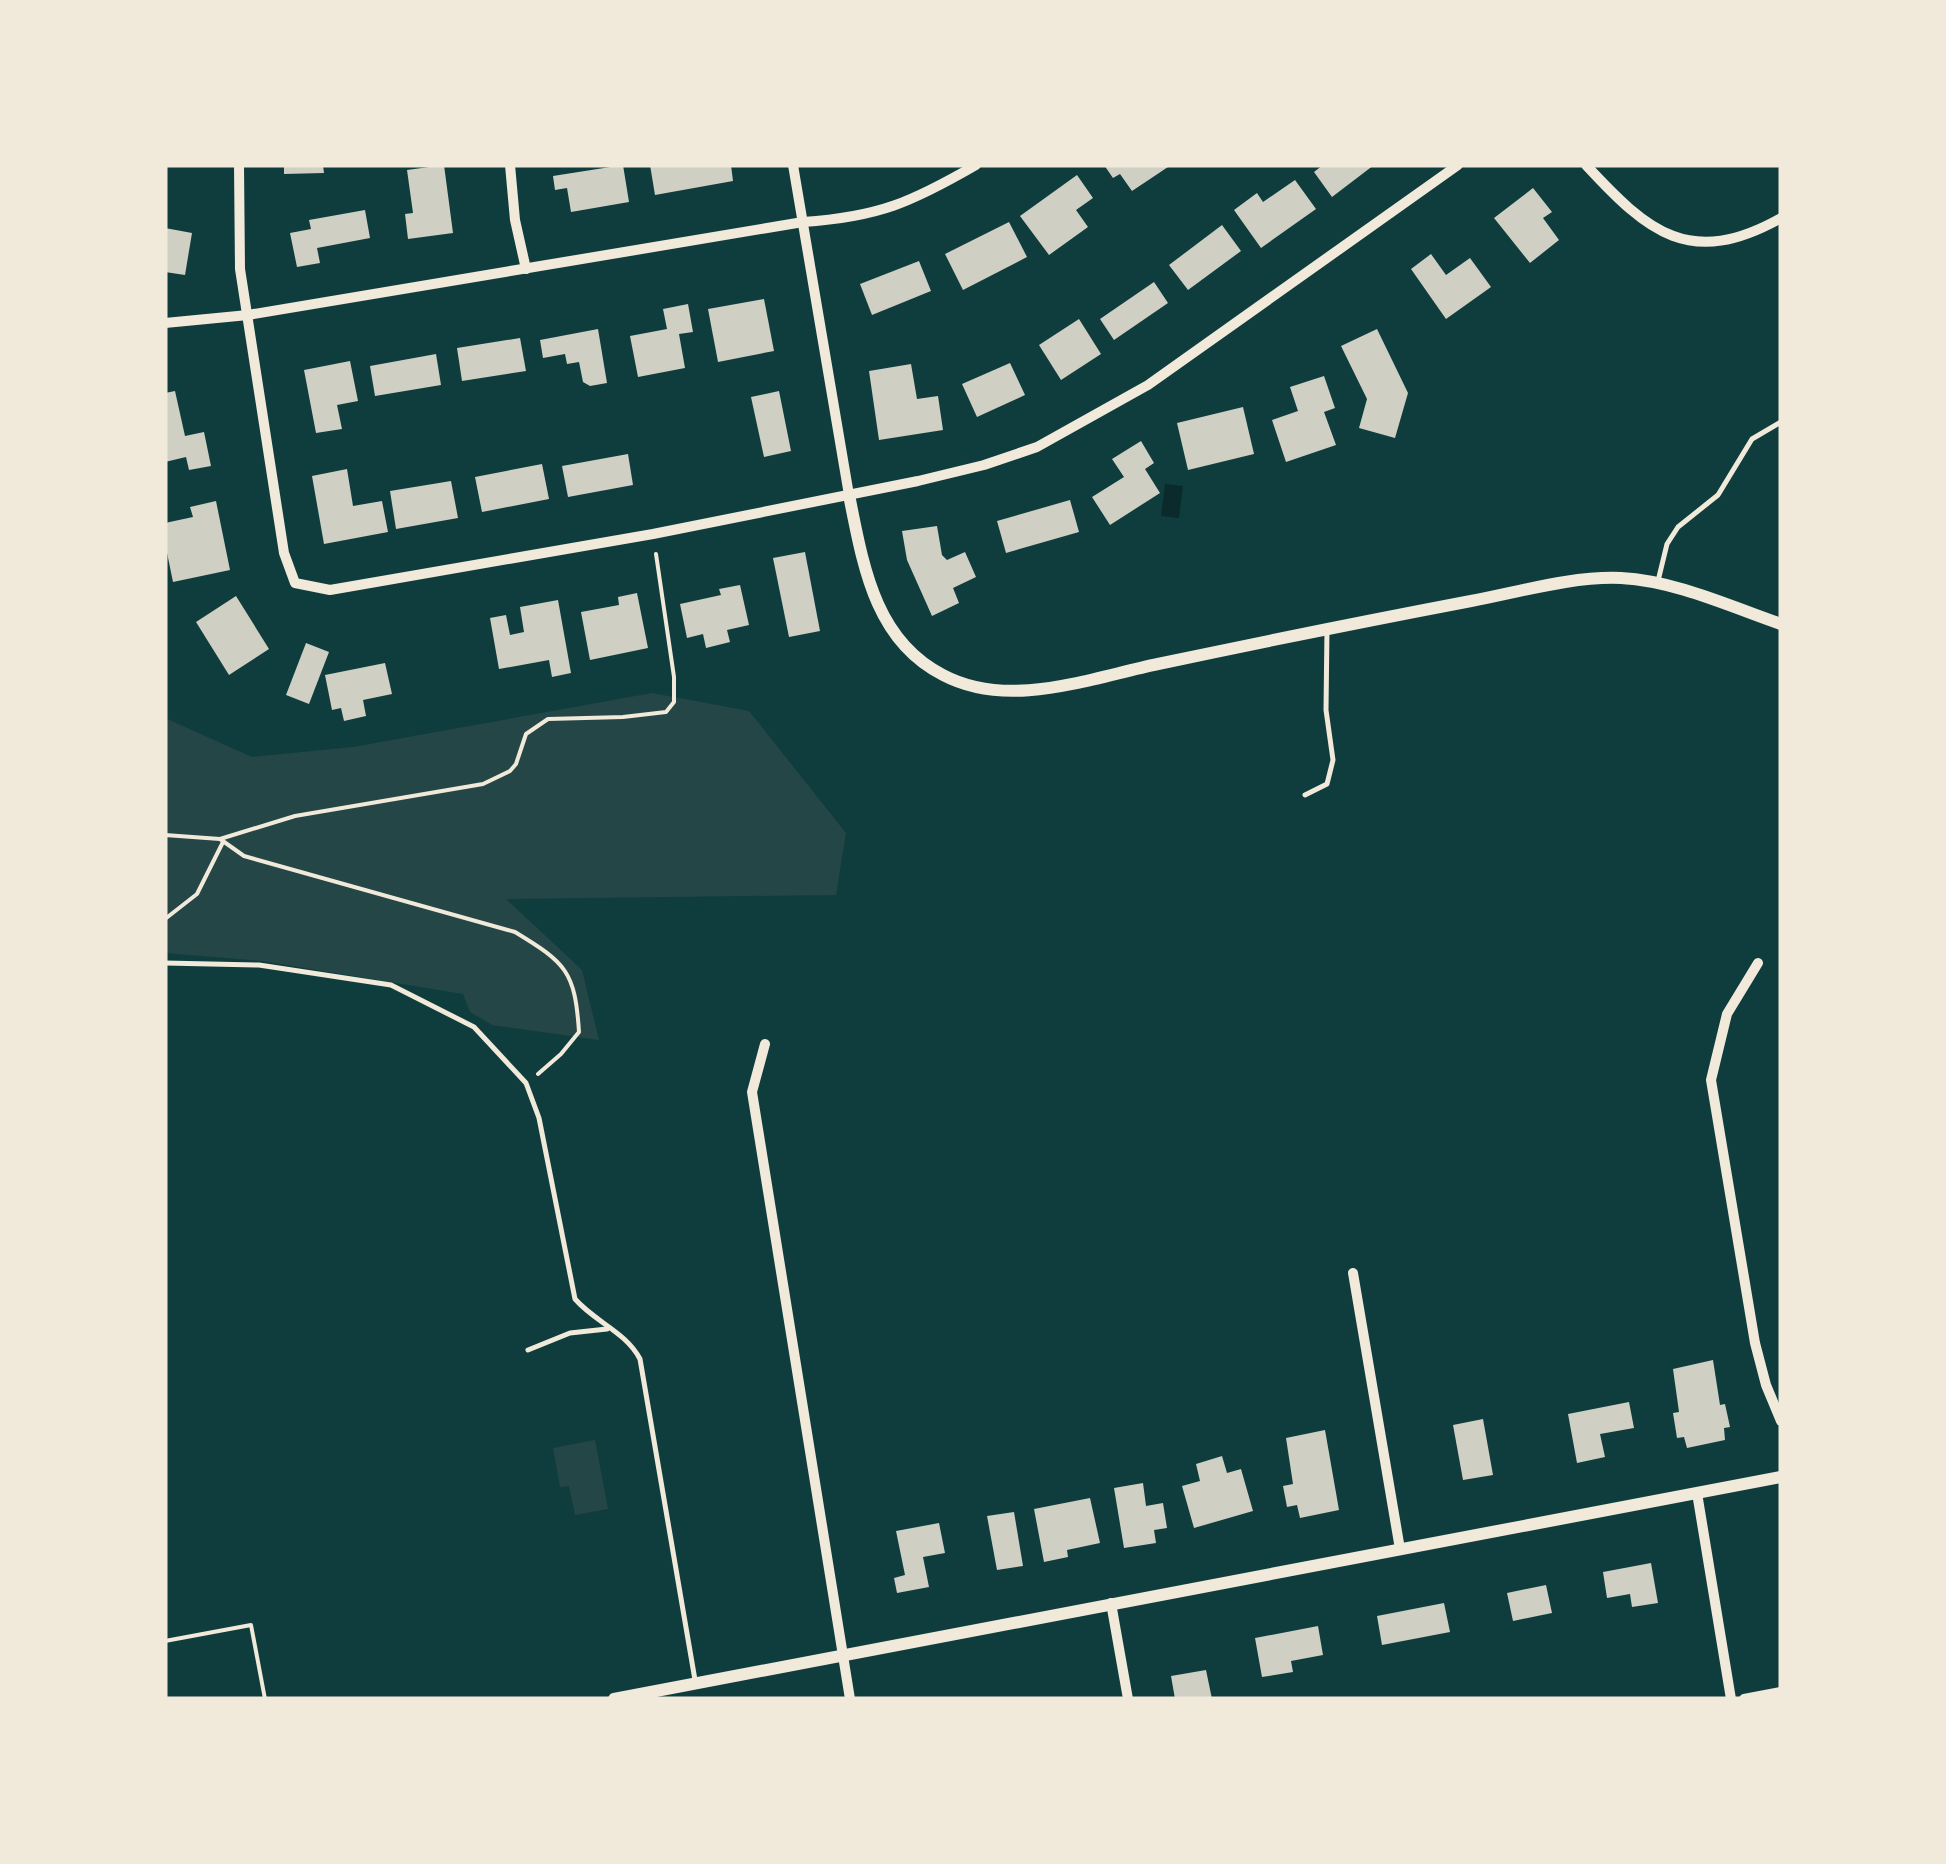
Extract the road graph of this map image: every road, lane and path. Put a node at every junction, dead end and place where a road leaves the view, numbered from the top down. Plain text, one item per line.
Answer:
1 (239, 165) edge
2 (510, 165) edge
3 (792, 165) edge
4 (976, 165) edge
5 (1458, 165) edge
6 (1586, 165) edge
7 (1781, 218) edge
8 (804, 222) junction
9 (526, 269) junction
10 (248, 315) junction
11 (165, 324) edge
12 (1781, 422) edge
13 (849, 495) junction
14 (656, 554) dead end
15 (1658, 584) junction
16 (1781, 624) edge
17 (1327, 629) junction
18 (1304, 795) dead end
19 (165, 835) edge
20 (222, 841) junction
21 (165, 919) edge
22 (165, 963) edge
23 (1758, 963) dead end
24 (764, 1044) dead end
25 (526, 1083) junction
26 (1353, 1273) dead end
27 (610, 1329) junction
28 (528, 1350) dead end
29 (1781, 1422) edge
30 (1781, 1477) edge
31 (1697, 1492) junction
32 (1400, 1549) junction
33 (1110, 1603) junction
34 (165, 1642) edge
35 (843, 1655) junction
36 (695, 1683) junction
37 (1781, 1692) edge
38 (265, 1699) edge
39 (614, 1699) edge
40 (850, 1699) edge
41 (1128, 1699) edge
42 (1731, 1699) edge
43 (1744, 1699) edge

1 - 10 street
2 - 9 street
3 - 8 street
4 - 8 street
5 - 13 street
6 - 7 street
8 - 9 street
8 - 13 street
9 - 10 street
10 - 11 street
10 - 13 street
12 - 15 lane
13 - 17 street
14 - 20 path
15 - 16 street
15 - 17 street
17 - 18 lane
19 - 20 path
20 - 21 path
20 - 25 path
22 - 25 lane
23 - 29 street
24 - 35 street
25 - 27 lane
26 - 32 street
27 - 28 lane
27 - 36 lane
30 - 31 street
31 - 32 street
31 - 42 street
32 - 33 street
33 - 35 street
33 - 41 street
34 - 38 path
35 - 36 street
35 - 40 street
36 - 39 street
37 - 43 street

